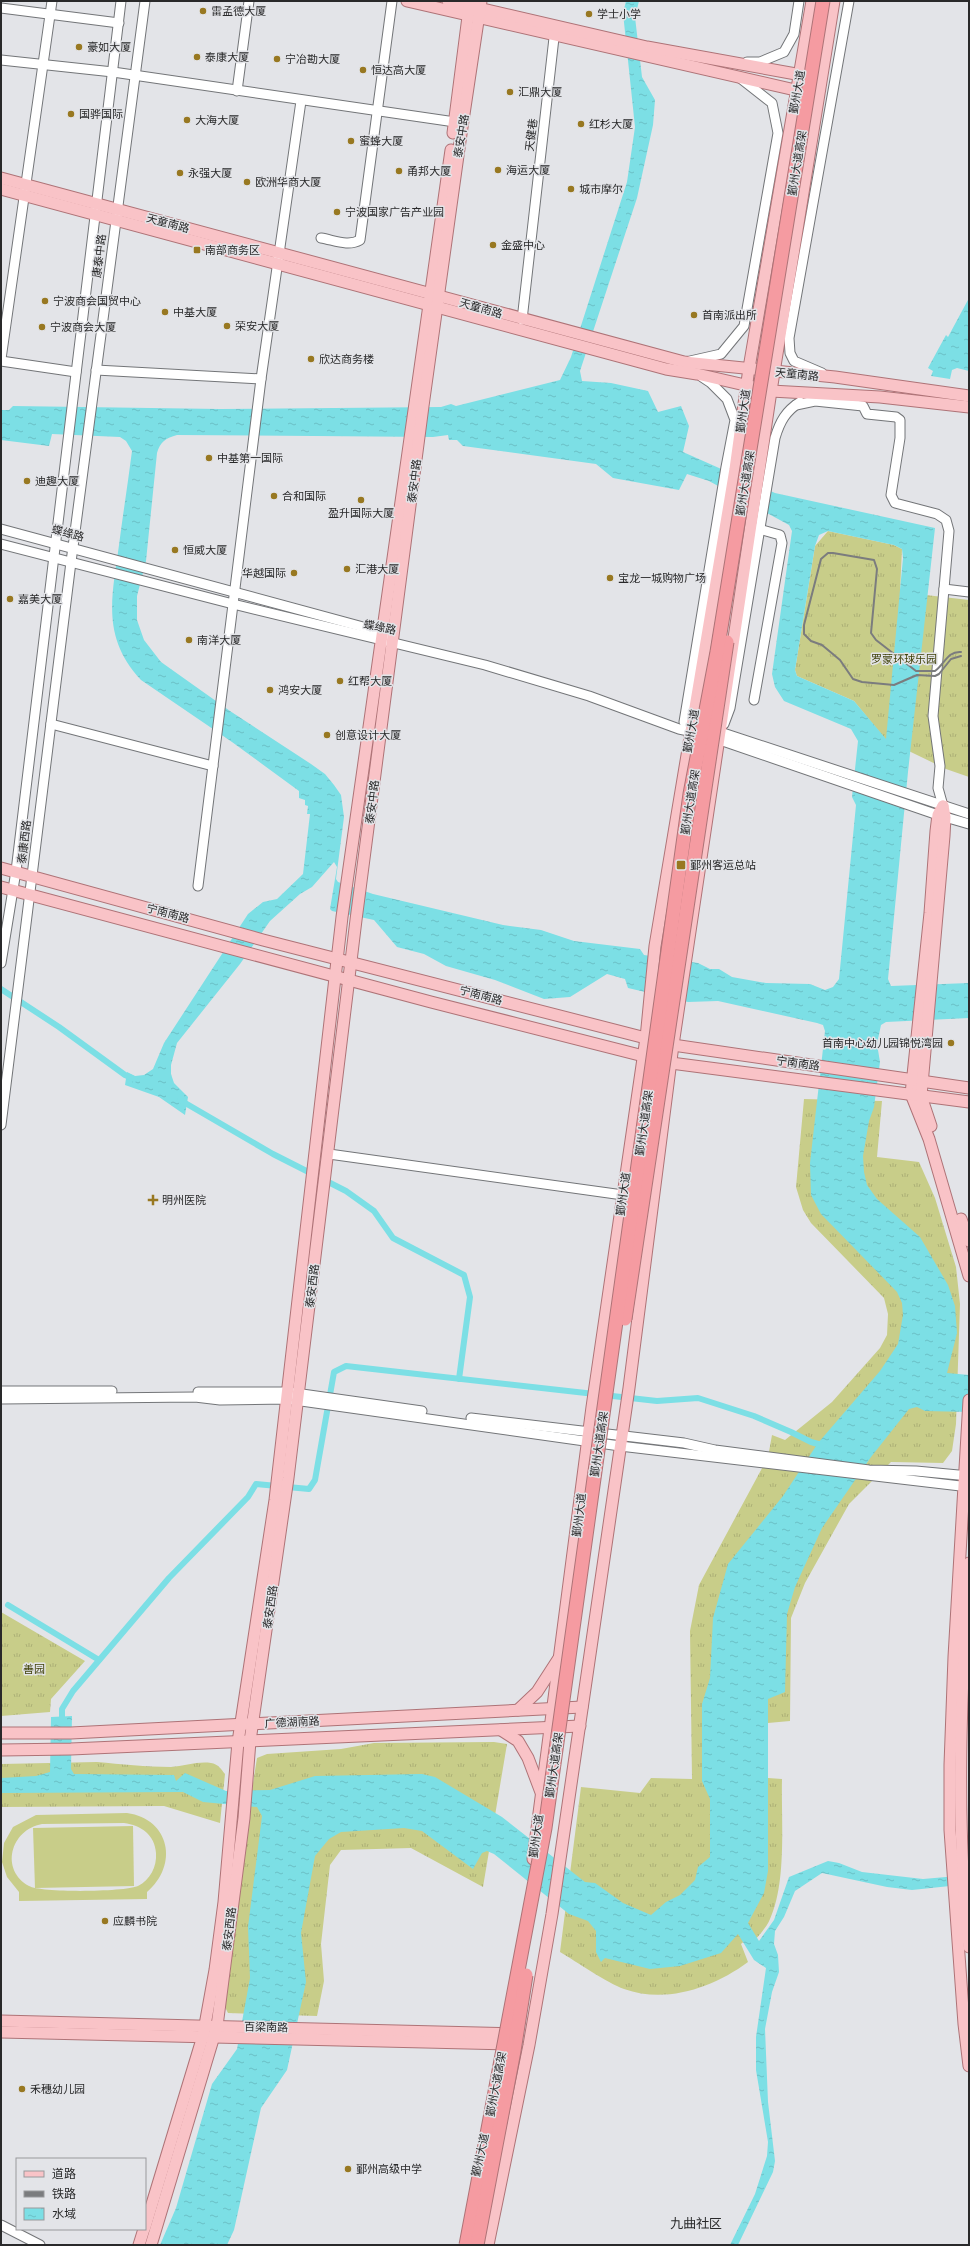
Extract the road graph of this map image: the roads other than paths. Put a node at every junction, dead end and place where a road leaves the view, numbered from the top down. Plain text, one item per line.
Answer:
1 (52, 1) edge
2 (121, 1) edge
3 (145, 1) edge
4 (249, 1) edge
5 (392, 1) edge
6 (407, 1) edge
7 (448, 1) edge
8 (799, 1) edge
9 (812, 1) edge
10 (823, 1) edge
11 (830, 1) edge
12 (834, 1) edge
13 (849, 1) edge
14 (469, 7) edge
15 (1, 8) edge
16 (480, 9) edge
17 (50, 15) junction
18 (119, 23) junction
19 (555, 30) junction
20 (1, 60) edge
21 (734, 63) junction
22 (43, 65) junction
23 (113, 72) junction
24 (800, 75) junction
25 (135, 76) junction
26 (739, 77) junction
27 (821, 79) junction
28 (797, 90) junction
29 (237, 91) junction
30 (819, 95) junction
31 (301, 101) junction
32 (377, 111) junction
33 (455, 122) junction
34 (1, 178) edge
35 (1, 189) edge
36 (26, 191) junction
37 (97, 204) junction
38 (117, 209) junction
39 (95, 216) junction
40 (116, 221) junction
41 (321, 238) dead end
42 (279, 253) junction
43 (277, 264) junction
44 (1, 293) edge
45 (433, 294) junction
46 (11, 295) junction
47 (432, 306) junction
48 (522, 320) junction
49 (1, 360) edge
50 (684, 362) junction
51 (749, 368) junction
52 (96, 370) junction
53 (775, 371) junction
54 (76, 372) junction
55 (697, 374) junction
56 (835, 377) junction
57 (260, 379) junction
58 (746, 386) junction
59 (771, 391) junction
60 (832, 395) junction
61 (968, 396) edge
62 (796, 405) junction
63 (969, 407) edge
64 (730, 468) junction
65 (762, 480) junction
66 (758, 512) junction
67 (1, 529) edge
68 (759, 529) junction
69 (55, 542) junction
70 (1, 544) edge
71 (73, 547) junction
72 (53, 558) junction
73 (71, 562) junction
74 (944, 589) junction
75 (234, 592) junction
76 (969, 592) edge
77 (233, 604) junction
78 (390, 639) junction
79 (754, 700) dead end
80 (51, 724) junction
81 (689, 726) junction
82 (721, 735) junction
83 (213, 766) junction
84 (942, 813) junction
85 (969, 814) edge
86 (969, 824) edge
87 (1, 868) edge
88 (16, 871) junction
89 (31, 876) junction
90 (198, 886) dead end
91 (1, 887) edge
92 (13, 891) junction
93 (29, 894) junction
94 (337, 958) junction
95 (352, 961) junction
96 (1, 963) edge
97 (335, 975) junction
98 (350, 979) junction
99 (924, 1020) junction
100 (646, 1038) junction
101 (673, 1045) junction
102 (643, 1056) junction
103 (671, 1063) junction
104 (912, 1079) junction
105 (924, 1082) junction
106 (969, 1088) edge
107 (916, 1095) junction
108 (969, 1102) edge
109 (1, 1125) edge
110 (329, 1154) junction
111 (623, 1195) junction
112 (969, 1241) edge
113 (969, 1276) edge
114 (1, 1391) edge
115 (287, 1395) junction
116 (299, 1397) junction
117 (1, 1399) edge
118 (969, 1400) edge
119 (968, 1419) edge
120 (589, 1436) junction
121 (621, 1441) junction
122 (283, 1478) junction
123 (966, 1481) edge
124 (280, 1500) junction
125 (969, 1563) edge
126 (561, 1656) junction
127 (582, 1707) junction
128 (554, 1708) junction
129 (518, 1710) junction
130 (241, 1724) junction
131 (253, 1724) junction
132 (580, 1726) junction
133 (551, 1728) junction
134 (501, 1730) junction
135 (1, 1732) edge
136 (250, 1741) junction
137 (238, 1742) junction
138 (1, 1750) edge
139 (542, 1796) junction
140 (969, 1947) edge
141 (1, 2021) edge
142 (210, 2031) junction
143 (1, 2032) edge
144 (504, 2039) junction
145 (530, 2040) junction
146 (969, 2066) edge
147 (1, 2225) edge
148 (146, 2225) edge
149 (144, 2230) edge
150 (40, 2245) edge
151 (139, 2245) edge
152 (150, 2245) edge
153 (461, 2245) edge
154 (466, 2245) edge
155 (477, 2245) edge
156 (488, 2245) edge

1 - 17 street
2 - 18 street, 康泰中路
3 - 25 street, 康泰中路
4 - 29 street
5 - 32 street
6 - 14 main road
7 - 14 main road
8 - 21 street
9 - 24 main road, 鄞州大道
10 - 154 highway, 鄞州大道高架, bridge
11 - 155 highway, 鄞州大道高架, bridge
12 - 27 main road, 鄞州大道
13 - 56 street
14 - 16 main road
14 - 33 main road, 泰安中路
15 - 17 street
16 - 19 main road
16 - 45 main road, 泰安中路
17 - 18 street
17 - 22 street
18 - 23 street, 康泰中路
19 - 21 main road
19 - 26 main road
19 - 48 street, 天健巷
20 - 22 street
21 - 24 main road
22 - 23 street
22 - 36 street
23 - 25 street
23 - 37 street, 康泰中路
24 - 27 main road
24 - 28 main road, 鄞州大道
25 - 29 street
25 - 38 street, 康泰中路
26 - 28 main road
26 - 50 street
27 - 30 main road, 鄞州大道
28 - 30 main road
28 - 51 main road, 鄞州大道
29 - 31 street
30 - 53 main road, 鄞州大道
31 - 32 street
31 - 42 street
32 - 33 street
32 - 41 street
33 - 45 main road, 泰安中路
34 - 36 main road, 天童南路
35 - 36 main road, 天童南路
36 - 37 main road, 天童南路
36 - 39 main road, 天童南路
36 - 46 street
37 - 38 main road, 天童南路
37 - 39 street, 康泰中路
38 - 40 street, 康泰中路
38 - 42 main road, 天童南路
39 - 40 main road, 天童南路
39 - 54 street, 康泰中路
40 - 43 main road, 天童南路
40 - 52 street, 康泰中路
42 - 43 street
42 - 45 main road, 天童南路
43 - 47 main road, 天童南路
43 - 57 street
44 - 46 street
45 - 47 main road, 泰安中路
45 - 48 main road, 天童南路
46 - 49 street
47 - 55 main road, 天童南路
47 - 78 main road, 泰安中路
48 - 50 main road, 天童南路
49 - 54 street
50 - 51 main road, 天童南路
51 - 53 main road, 天童南路
51 - 58 main road, 鄞州大道
52 - 57 street
52 - 71 street, 康泰中路
53 - 56 main road, 天童南路
53 - 59 main road, 鄞州大道
54 - 69 street, 康泰中路
55 - 58 main road, 天童南路
55 - 64 street
56 - 61 main road, 天童南路
57 - 75 street
58 - 59 main road, 天童南路
58 - 64 main road, 鄞州大道
59 - 60 main road, 天童南路
59 - 65 main road, 鄞州大道
60 - 62 street
60 - 63 main road, 天童南路
62 - 65 street
62 - 74 street
64 - 81 main road, 鄞州大道
65 - 66 main road, 鄞州大道
66 - 68 street
66 - 82 main road, 鄞州大道
67 - 69 street, 蝶缘路
68 - 79 street
68 - 82 street
69 - 71 street, 蝶缘路
69 - 72 street, 康泰中路
70 - 72 street, 蝶缘路
71 - 73 street, 康泰中路
71 - 75 street, 蝶缘路
72 - 73 street, 蝶缘路
72 - 88 street, 泰康西路
73 - 77 street, 蝶缘路
73 - 80 street, 泰康西路
74 - 76 street
74 - 84 street
75 - 77 street
75 - 78 street, 蝶缘路
77 - 78 street, 蝶缘路
77 - 83 street
78 - 81 street
78 - 94 main road, 泰安中路
78 - 95 main road, 泰安中路
80 - 83 street
80 - 89 street, 泰康西路
81 - 82 street
81 - 100 main road, 鄞州大道
82 - 84 street
82 - 84 street
82 - 101 main road, 鄞州大道
83 - 90 street
84 - 85 street
84 - 86 street
84 - 99 main road
87 - 88 main road, 宁南南路
88 - 89 main road, 宁南南路
88 - 92 street, 泰康西路
89 - 93 street, 泰康西路
89 - 94 main road, 宁南南路
91 - 92 main road, 宁南南路
92 - 93 main road, 宁南南路
92 - 96 street, 泰康西路
93 - 97 main road, 宁南南路
93 - 109 street, 泰康西路
94 - 95 main road, 宁南南路
94 - 97 main road, 泰安西路
95 - 98 main road, 泰安西路
95 - 100 main road, 宁南南路
97 - 98 main road, 宁南南路
97 - 115 main road, 泰安西路
98 - 102 main road, 宁南南路
98 - 110 main road, 泰安西路
99 - 104 main road
99 - 105 main road
100 - 101 main road, 宁南南路
100 - 102 main road, 鄞州大道
101 - 103 main road, 鄞州大道
101 - 104 main road, 宁南南路
102 - 103 main road, 宁南南路
102 - 111 main road, 鄞州大道
103 - 107 main road, 宁南南路
103 - 121 main road, 鄞州大道
104 - 105 main road, 宁南南路
104 - 107 main road
105 - 106 main road, 宁南南路
105 - 107 main road
107 - 108 main road, 宁南南路
107 - 112 main road
107 - 113 main road
110 - 111 street
110 - 116 main road, 泰安西路
111 - 120 main road, 鄞州大道
114 - 115 street
115 - 116 street
115 - 117 street
115 - 122 main road, 泰安西路
116 - 120 street
116 - 120 street
116 - 122 main road, 泰安西路
118 - 119 main road
119 - 123 main road
120 - 121 street
120 - 126 main road, 鄞州大道
121 - 123 street
121 - 123 street
121 - 127 main road, 鄞州大道
122 - 124 main road, 泰安西路
123 - 146 main road
124 - 130 main road, 泰安西路
124 - 131 main road, 泰安西路
125 - 140 main road
126 - 128 main road, 鄞州大道
126 - 129 main road
127 - 128 main road, 广德湖南路
127 - 132 main road, 鄞州大道
128 - 129 main road, 广德湖南路
128 - 133 main road, 鄞州大道
129 - 131 main road, 广德湖南路
130 - 131 main road, 广德湖南路
130 - 135 main road, 广德湖南路
130 - 137 main road, 泰安西路
131 - 136 main road, 泰安西路
132 - 133 main road, 广德湖南路
132 - 145 main road, 鄞州大道
133 - 134 main road, 广德湖南路
133 - 139 main road, 鄞州大道
134 - 136 main road, 广德湖南路
134 - 139 main road
136 - 137 main road, 广德湖南路
136 - 142 main road, 泰安西路
137 - 138 main road, 广德湖南路
137 - 142 main road, 泰安西路
139 - 144 main road, 鄞州大道
141 - 142 main road, 百梁南路
142 - 143 main road, 百梁南路
142 - 144 main road, 百梁南路
142 - 148 main road, 泰安西路
142 - 152 main road, 泰安西路
144 - 145 main road, 百梁南路
144 - 153 main road, 鄞州大道
145 - 156 main road, 鄞州大道
147 - 150 street
149 - 151 main road, 泰安西路

